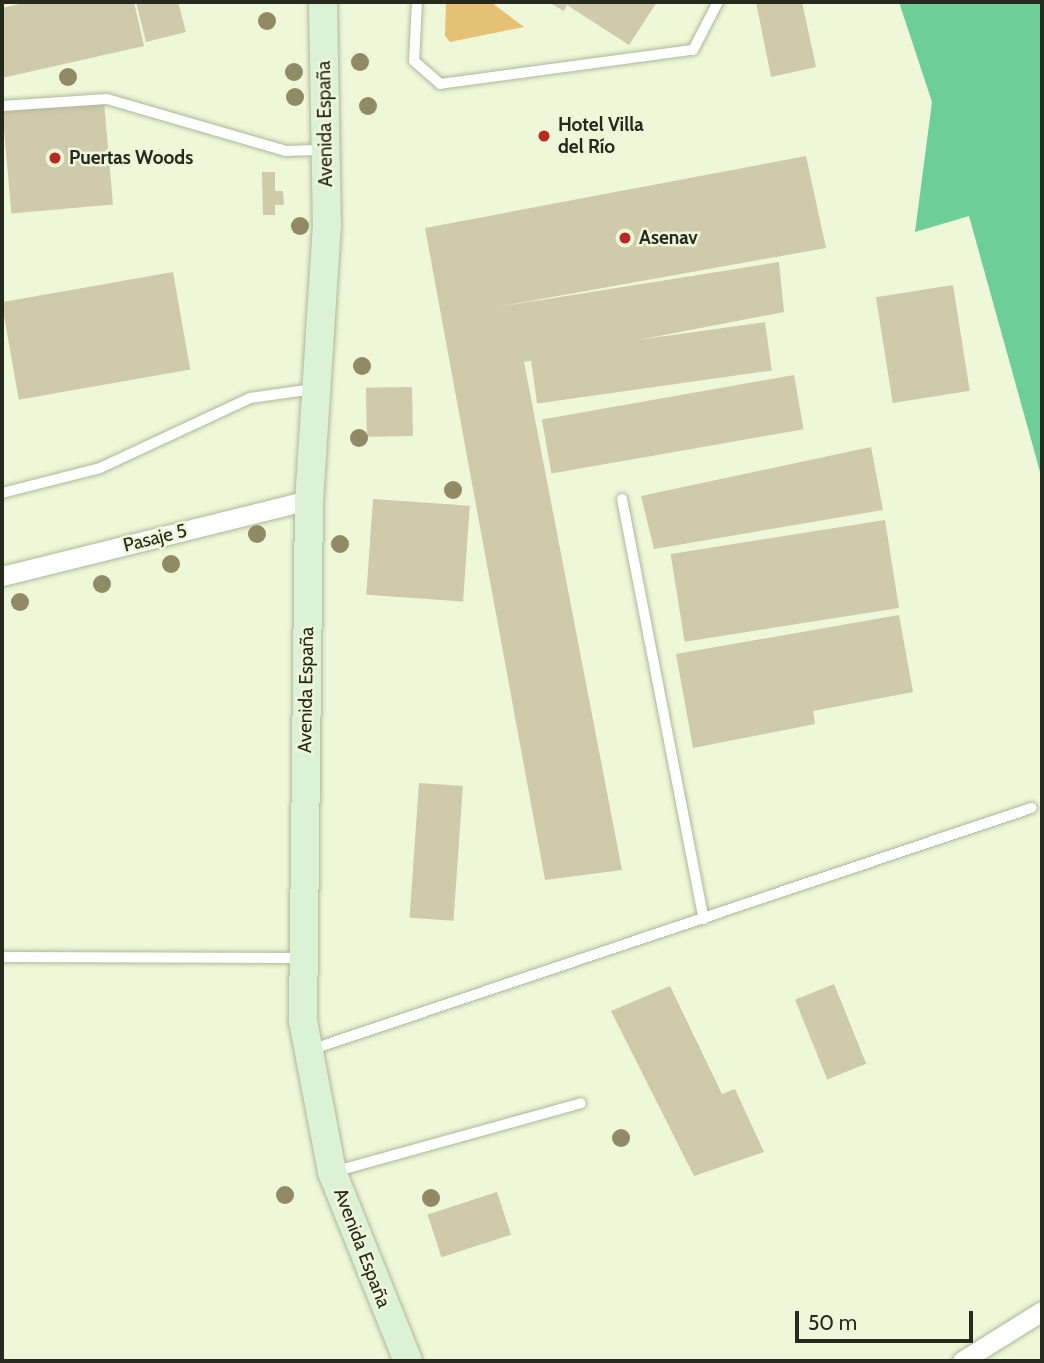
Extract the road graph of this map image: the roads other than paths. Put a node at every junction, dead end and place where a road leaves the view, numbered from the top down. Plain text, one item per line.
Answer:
1 (323, 2) edge
2 (417, 2) edge
3 (718, 2) edge
4 (2, 106) edge
5 (325, 150) junction
6 (313, 389) junction
7 (2, 493) edge
8 (622, 499) dead end
9 (309, 500) junction
10 (2, 576) edge
11 (1031, 808) dead end
12 (704, 919) junction
13 (2, 957) edge
14 (302, 958) junction
15 (306, 1052) junction
16 (581, 1102) dead end
17 (332, 1172) junction
18 (1042, 1311) edge
19 (408, 1361) edge
20 (962, 1361) edge

1 - 5 main road, Avenida España
2 - 3 lane
4 - 5 lane
5 - 6 main road, Avenida España
6 - 7 lane
6 - 9 main road, Avenida España
8 - 12 lane
9 - 10 street, Pasaje 5
9 - 14 main road, Avenida España
11 - 12 lane
12 - 15 lane
13 - 14 lane
14 - 15 main road, Avenida España
15 - 17 main road, Avenida España
16 - 17 lane
17 - 19 main road, Avenida España
18 - 20 street

